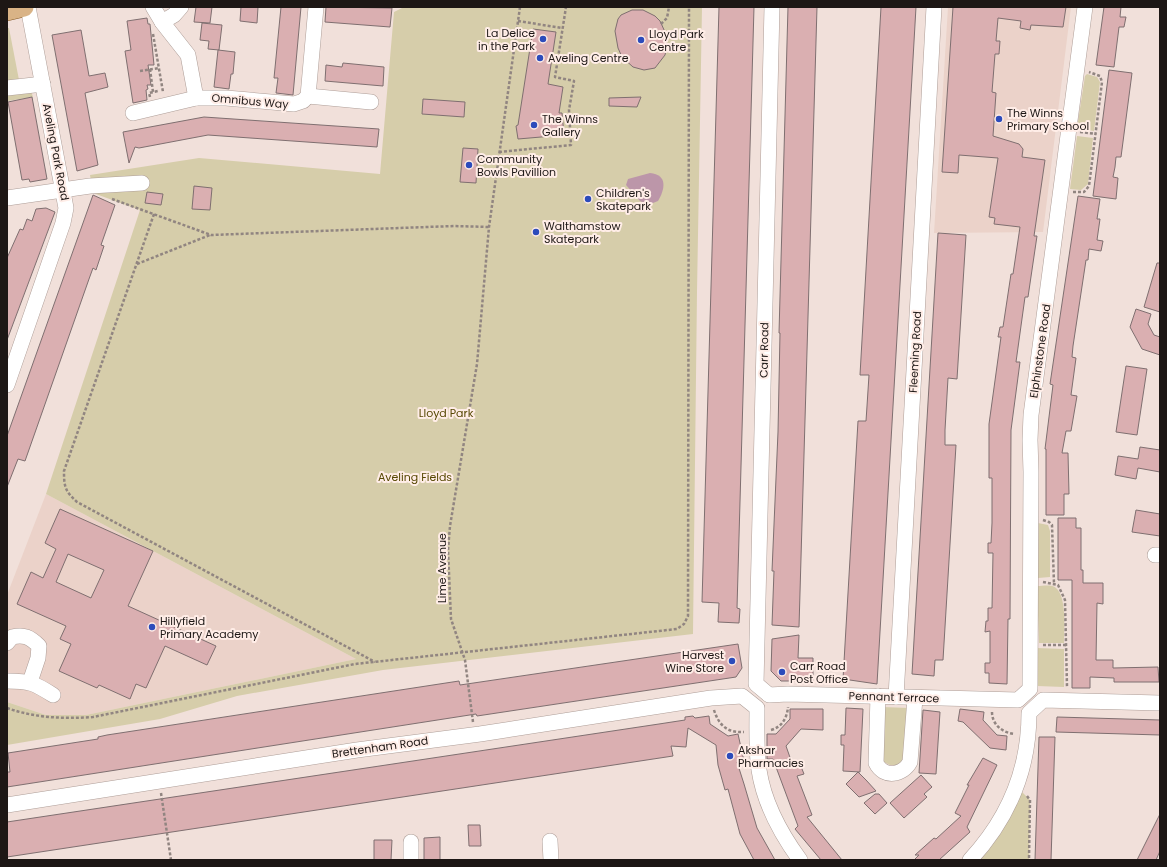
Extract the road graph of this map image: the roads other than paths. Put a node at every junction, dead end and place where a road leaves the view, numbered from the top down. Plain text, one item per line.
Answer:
1 (24, 7) edge
2 (28, 7) edge
3 (153, 7) edge
4 (181, 7) edge
5 (316, 7) edge
6 (772, 7) edge
7 (934, 7) edge
8 (1085, 7) edge
9 (7, 11) edge
10 (157, 25) junction
11 (43, 84) junction
12 (7, 88) edge
13 (308, 96) junction
14 (196, 98) junction
15 (371, 102) dead end
16 (133, 114) dead end
17 (142, 183) dead end
18 (64, 190) junction
19 (7, 198) edge
20 (7, 385) edge
21 (7, 643) edge
22 (7, 681) edge
23 (30, 682) junction
24 (762, 689) joint
25 (1025, 694) joint
26 (53, 695) dead end
27 (878, 696) junction
28 (896, 697) junction
29 (915, 698) junction
30 (1160, 703) edge
31 (7, 805) edge
32 (550, 841) dead end
33 (411, 842) dead end
34 (411, 860) edge
35 (551, 860) edge
36 (800, 860) edge
37 (970, 860) edge

1 - 9 main road
2 - 11 street, Aveling Park Road
3 - 10 street, Omnibus Way
4 - 10 street
5 - 13 street
6 - 24 street, Carr Road
7 - 28 street, Fleeming Road
8 - 25 street, Elphinstone Road
10 - 14 street, Omnibus Way
11 - 12 street
11 - 18 street, Aveling Park Road
13 - 14 street, Omnibus Way
13 - 15 street
14 - 16 street, Omnibus Way
17 - 18 street
18 - 19 street
18 - 20 street, Aveling Park Road
21 - 23 street
22 - 23 street
23 - 26 street
24 - 27 street, Pennant Terrace
25 - 29 street, Pennant Terrace
27 - 28 street, Pennant Terrace
27 - 29 street
28 - 29 street, Pennant Terrace
30 - 37 street
31 - 36 street, Brettenham Road
32 - 35 street
33 - 34 street

